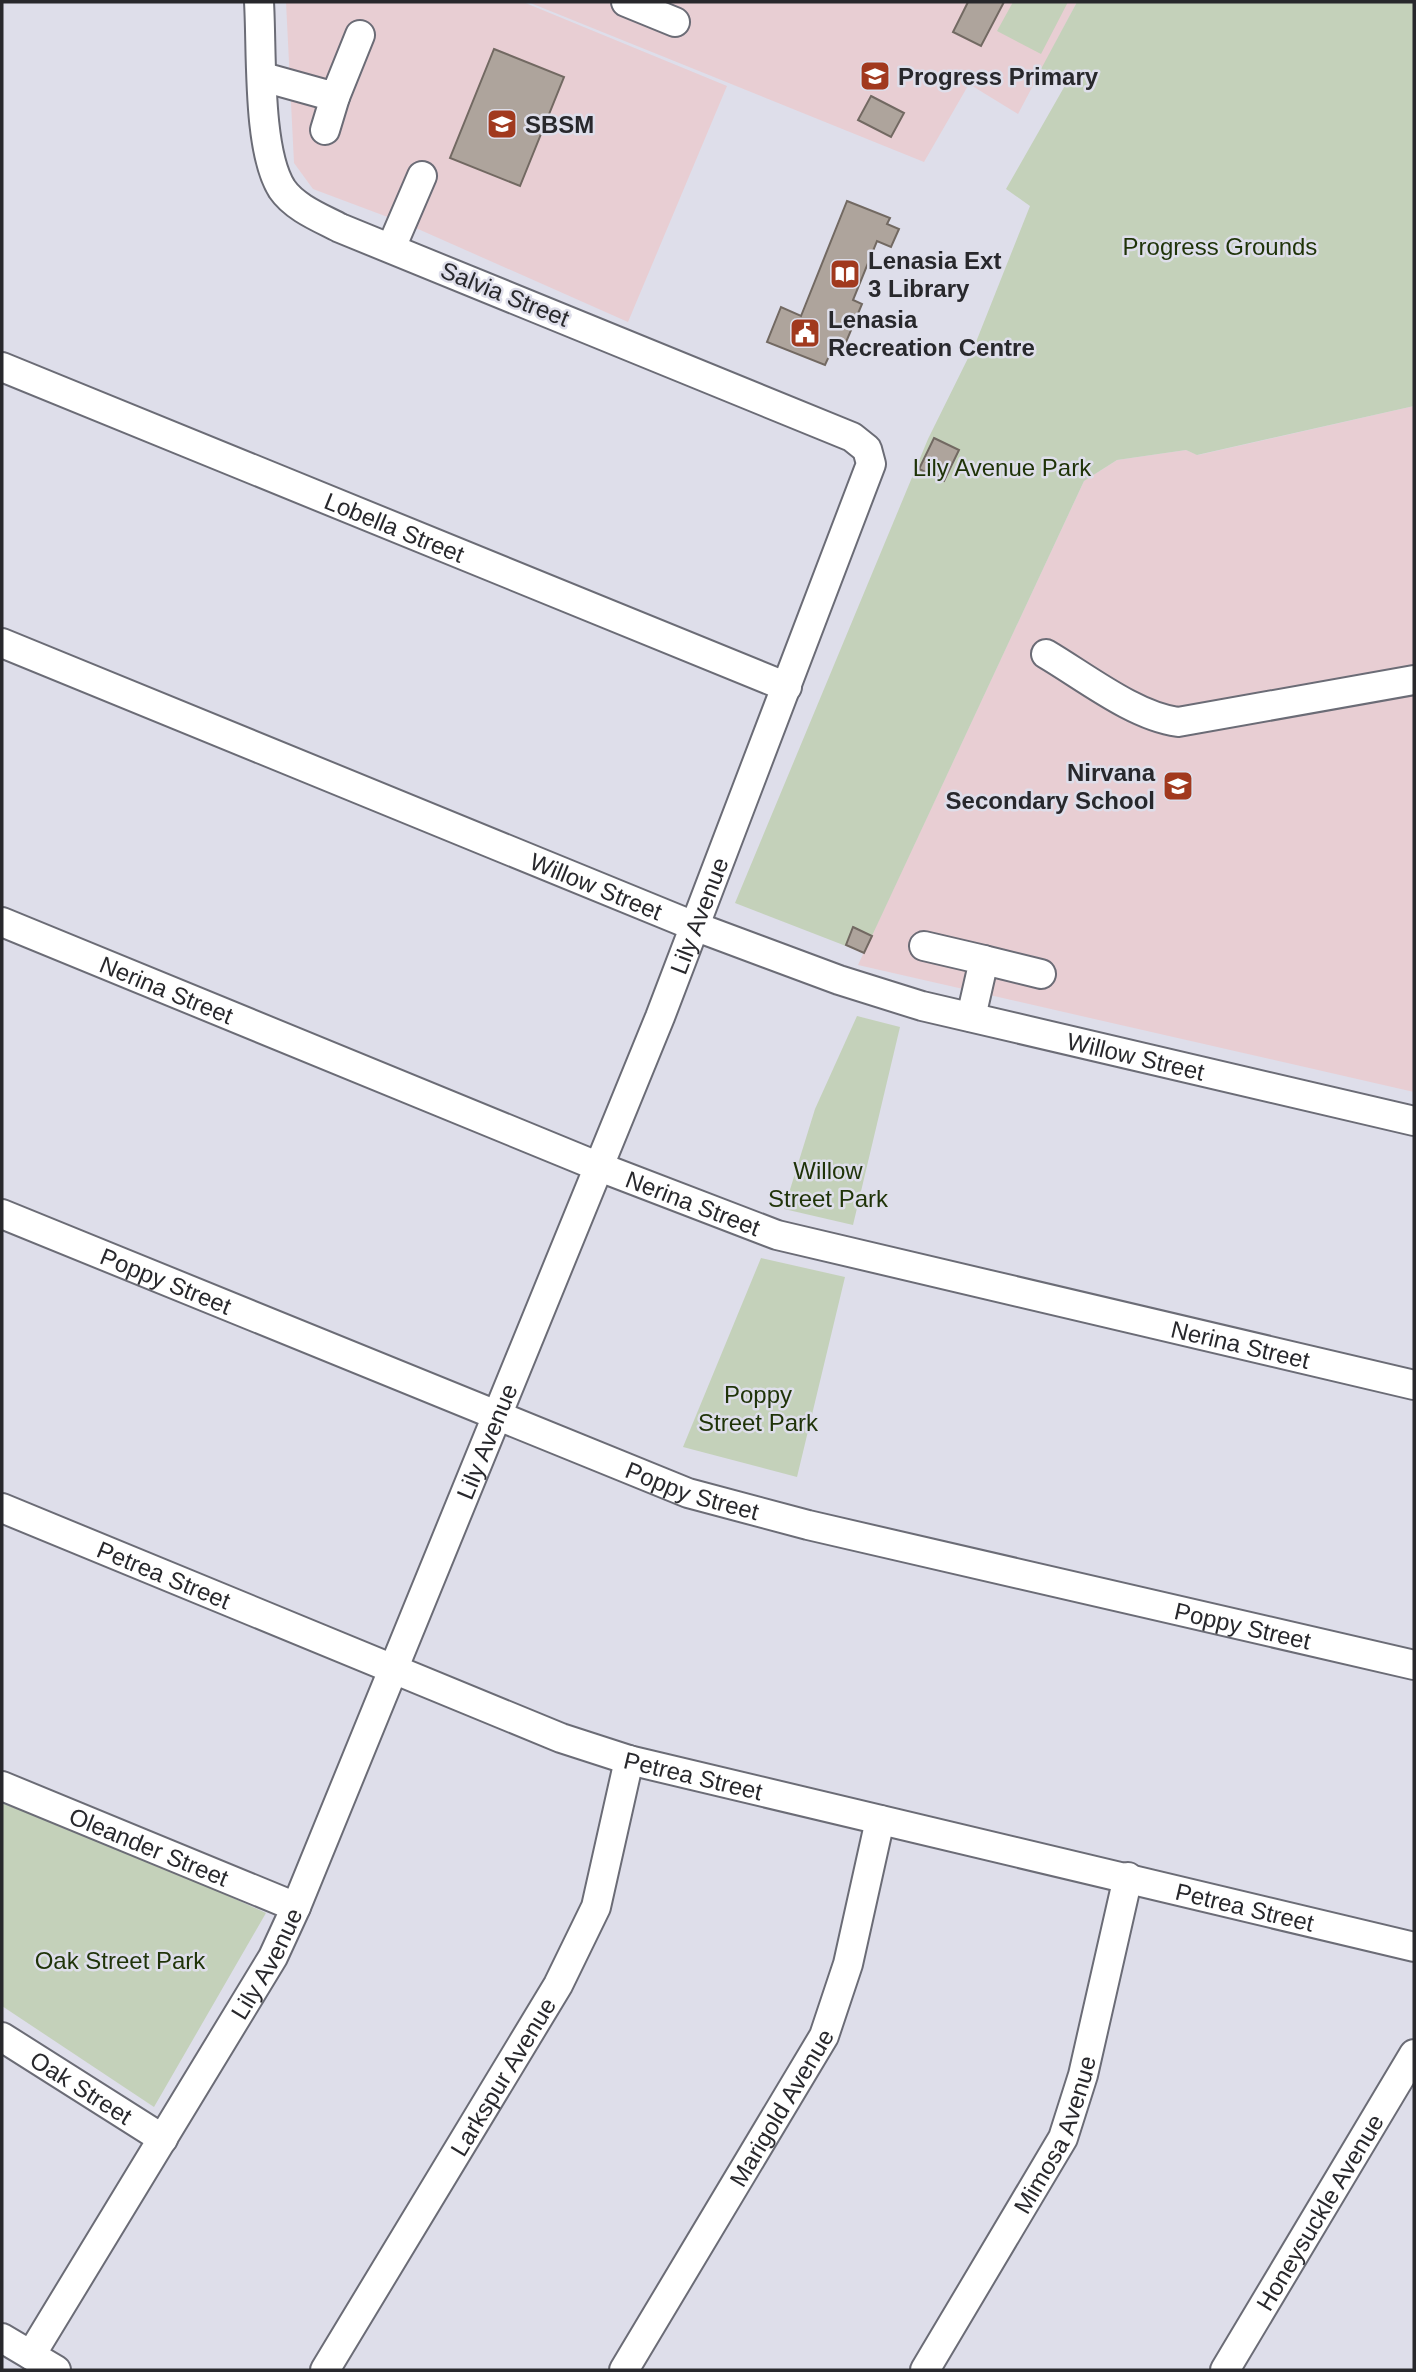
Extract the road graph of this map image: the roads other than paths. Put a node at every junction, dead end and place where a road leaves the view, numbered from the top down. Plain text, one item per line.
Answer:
1 (259, 2) edge
2 (626, 2) edge
3 (675, 22) dead end
4 (360, 35) dead end
5 (263, 77) junction
6 (335, 97) junction
7 (325, 130) dead end
8 (422, 176) dead end
9 (391, 248) junction
10 (2, 367) edge
11 (862, 490) joint
12 (2, 643) edge
13 (1046, 654) dead end
14 (1414, 680) edge
15 (787, 687) junction
16 (2, 922) edge
17 (694, 926) junction
18 (924, 946) dead end
19 (984, 960) junction
20 (1041, 974) dead end
21 (971, 1017) junction
22 (1414, 1121) edge
23 (597, 1166) junction
24 (2, 1214) edge
25 (1414, 1385) edge
26 (497, 1417) junction
27 (2, 1508) edge
28 (1414, 1665) edge
29 (393, 1668) junction
30 (629, 1760) junction
31 (2, 1786) edge
32 (880, 1820) junction
33 (1128, 1877) junction
34 (296, 1907) junction
35 (1414, 1947) edge
36 (2, 2037) edge
37 (1414, 2054) edge
38 (163, 2139) junction
39 (2, 2338) edge
40 (31, 2356) junction
41 (56, 2370) edge
42 (325, 2370) edge
43 (624, 2370) edge
44 (925, 2370) edge
45 (1225, 2370) edge

1 - 5 street, Salvia Street
2 - 3 street
4 - 6 street
5 - 6 street
5 - 9 street, Salvia Street
6 - 7 street
8 - 9 street
9 - 11 street, Salvia Street
10 - 15 street, Lobella Street
11 - 15 street, Lily Avenue
12 - 17 street, Willow Street
13 - 14 street
15 - 17 street, Lily Avenue
16 - 23 street, Nerina Street
17 - 21 street, Willow Street
17 - 23 street, Lily Avenue
18 - 19 street
19 - 20 street
19 - 21 street
21 - 22 street, Willow Street
23 - 25 street, Nerina Street
23 - 26 street, Lily Avenue
24 - 26 street, Poppy Street
26 - 28 street, Poppy Street
26 - 29 street, Lily Avenue
27 - 29 street, Petrea Street
29 - 30 street, Petrea Street
29 - 34 street, Lily Avenue
30 - 32 street, Petrea Street
30 - 42 street, Larkspur Avenue
31 - 34 street, Oleander Street
32 - 33 street, Petrea Street
32 - 43 street, Marigold Avenue
33 - 35 street, Petrea Street
33 - 44 street, Mimosa Avenue
34 - 38 street, Lily Avenue
36 - 38 street, Oak Street
37 - 45 street, Honeysuckle Avenue
38 - 40 street, Lily Avenue
39 - 40 street
40 - 41 street

